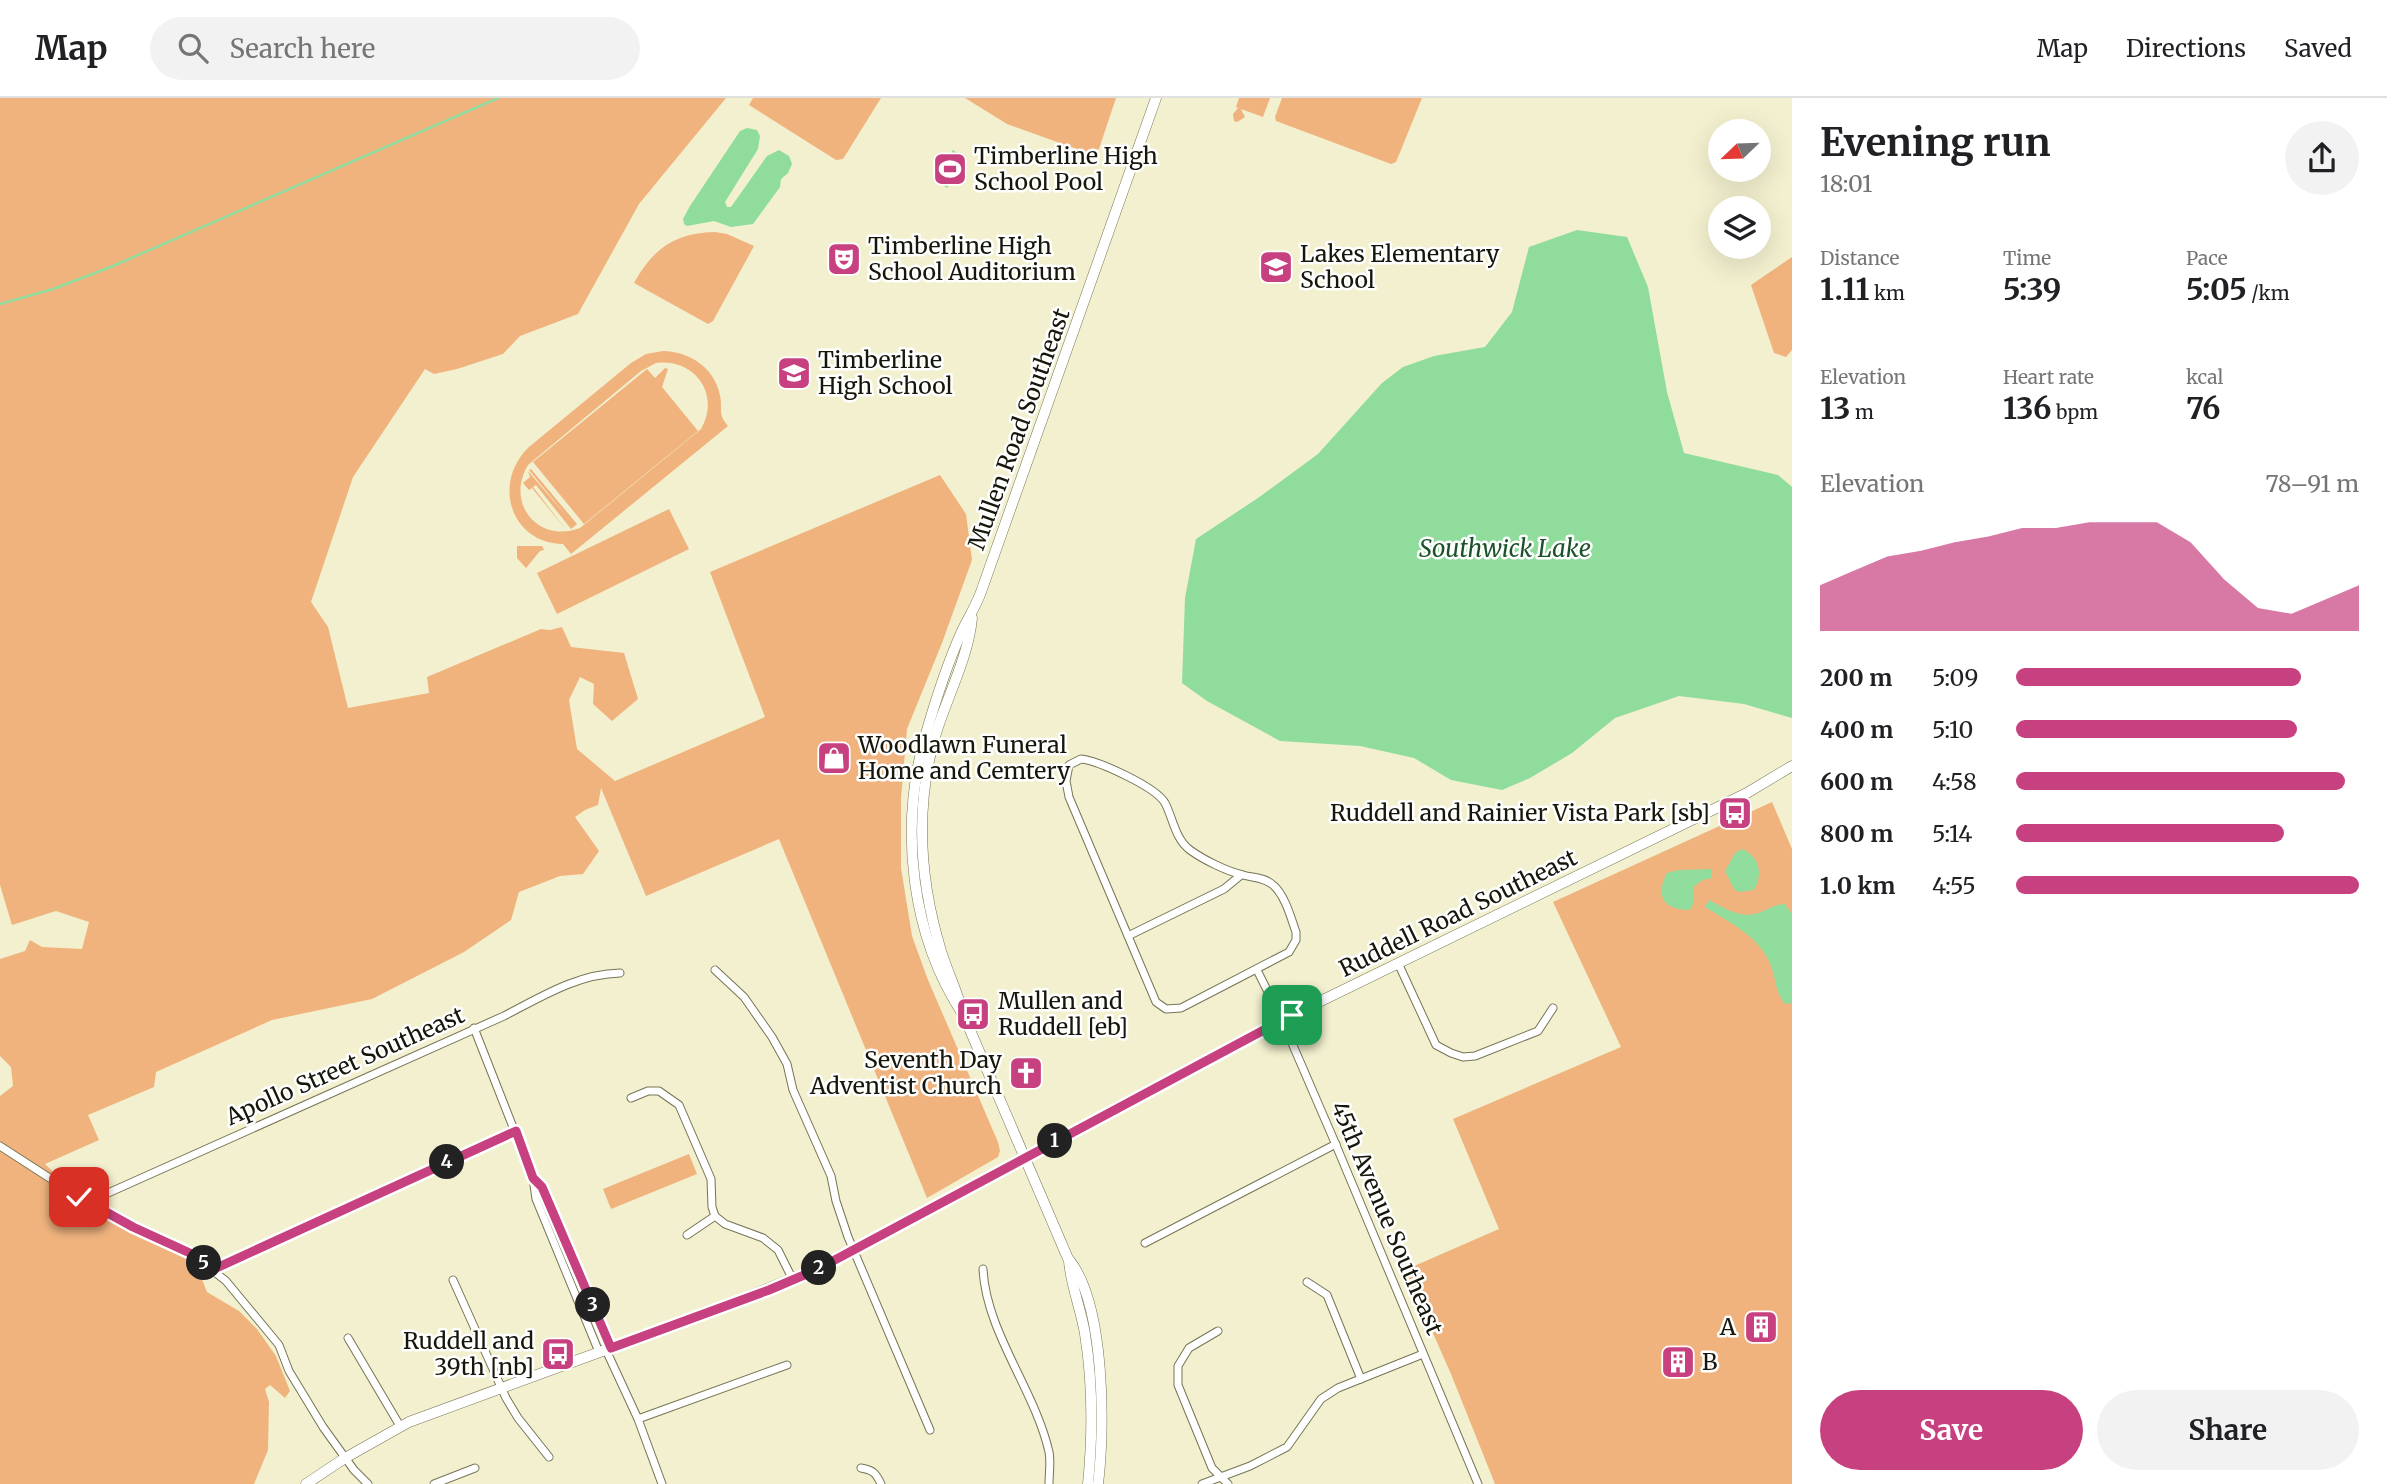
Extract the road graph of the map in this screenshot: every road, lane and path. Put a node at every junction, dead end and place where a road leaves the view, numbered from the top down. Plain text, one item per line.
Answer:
1 (1156, 98) edge
2 (1792, 766) edge
3 (1241, 875) junction
4 (1128, 936) junction
5 (1398, 963) junction
6 (715, 970) dead end
7 (1257, 970) junction
8 (620, 973) dead end
9 (1553, 1008) dead end
10 (1282, 1020) junction
11 (474, 1028) junction
12 (631, 1098) dead end
13 (516, 1131) junction
14 (1336, 1144) junction
15 (0, 1146) edge
16 (1025, 1158) junction
17 (533, 1178) junction
18 (88, 1202) junction
19 (715, 1216) junction
20 (687, 1235) dead end
21 (1145, 1243) dead end
22 (854, 1250) junction
23 (1069, 1261) junction
24 (983, 1269) dead end
25 (212, 1270) junction
26 (453, 1280) dead end
27 (793, 1280) junction
28 (1307, 1282) dead end
29 (1218, 1331) dead end
30 (348, 1338) dead end
31 (606, 1350) junction
32 (1423, 1354) junction
33 (788, 1365) dead end
34 (1362, 1379) junction
35 (502, 1387) junction
36 (638, 1419) junction
37 (400, 1426) junction
38 (930, 1430) dead end
39 (549, 1457) dead end
40 (345, 1458) junction
41 (475, 1468) dead end
42 (860, 1468) dead end
43 (1221, 1478) junction
44 (306, 1484) edge
45 (368, 1484) edge
46 (434, 1484) edge
47 (662, 1484) edge
48 (881, 1484) edge
49 (1049, 1484) edge
50 (1088, 1484) edge
51 (1098, 1484) edge
52 (1202, 1484) edge
53 (1228, 1484) edge
54 (1478, 1484) edge

1 - 16 street, Mullen Road Southeast
2 - 5 street, Ruddell Road Southeast
3 - 4 street
3 - 4 street
3 - 7 street
4 - 7 street
5 - 9 street
5 - 10 street, Ruddell Road Southeast
6 - 22 street
7 - 10 street, 45th Avenue Southeast
8 - 11 street, Apollo Street Southeast
10 - 14 street, 45th Avenue Southeast
10 - 16 street, Ruddell Road Southeast
11 - 13 street
11 - 18 street, Apollo Street Southeast
12 - 19 street
13 - 17 street
13 - 25 street
14 - 21 street
14 - 32 street, 45th Avenue Southeast
15 - 18 street
16 - 22 street, Ruddell Road Southeast
16 - 23 street, Mullen Road Southeast
17 - 31 street
17 - 31 street
18 - 25 street
19 - 20 street
19 - 27 street
22 - 27 street, Ruddell Road Southeast
22 - 38 street
23 - 50 street, Mullen Road Southeast
23 - 51 street, Mullen Road Southeast
24 - 49 street
25 - 40 street
26 - 35 street
27 - 31 street, Ruddell Road Southeast
28 - 34 street
29 - 43 street
30 - 37 street
31 - 35 street, Ruddell Road Southeast
31 - 36 street
32 - 34 street
32 - 54 street, 45th Avenue Southeast
33 - 36 street
34 - 43 street
35 - 37 street, Ruddell Road Southeast
35 - 39 street
36 - 47 street
37 - 40 street, Ruddell Road Southeast
40 - 44 street, Ruddell Road Southeast
40 - 45 street
41 - 46 street
42 - 48 street
43 - 52 street
43 - 53 street

